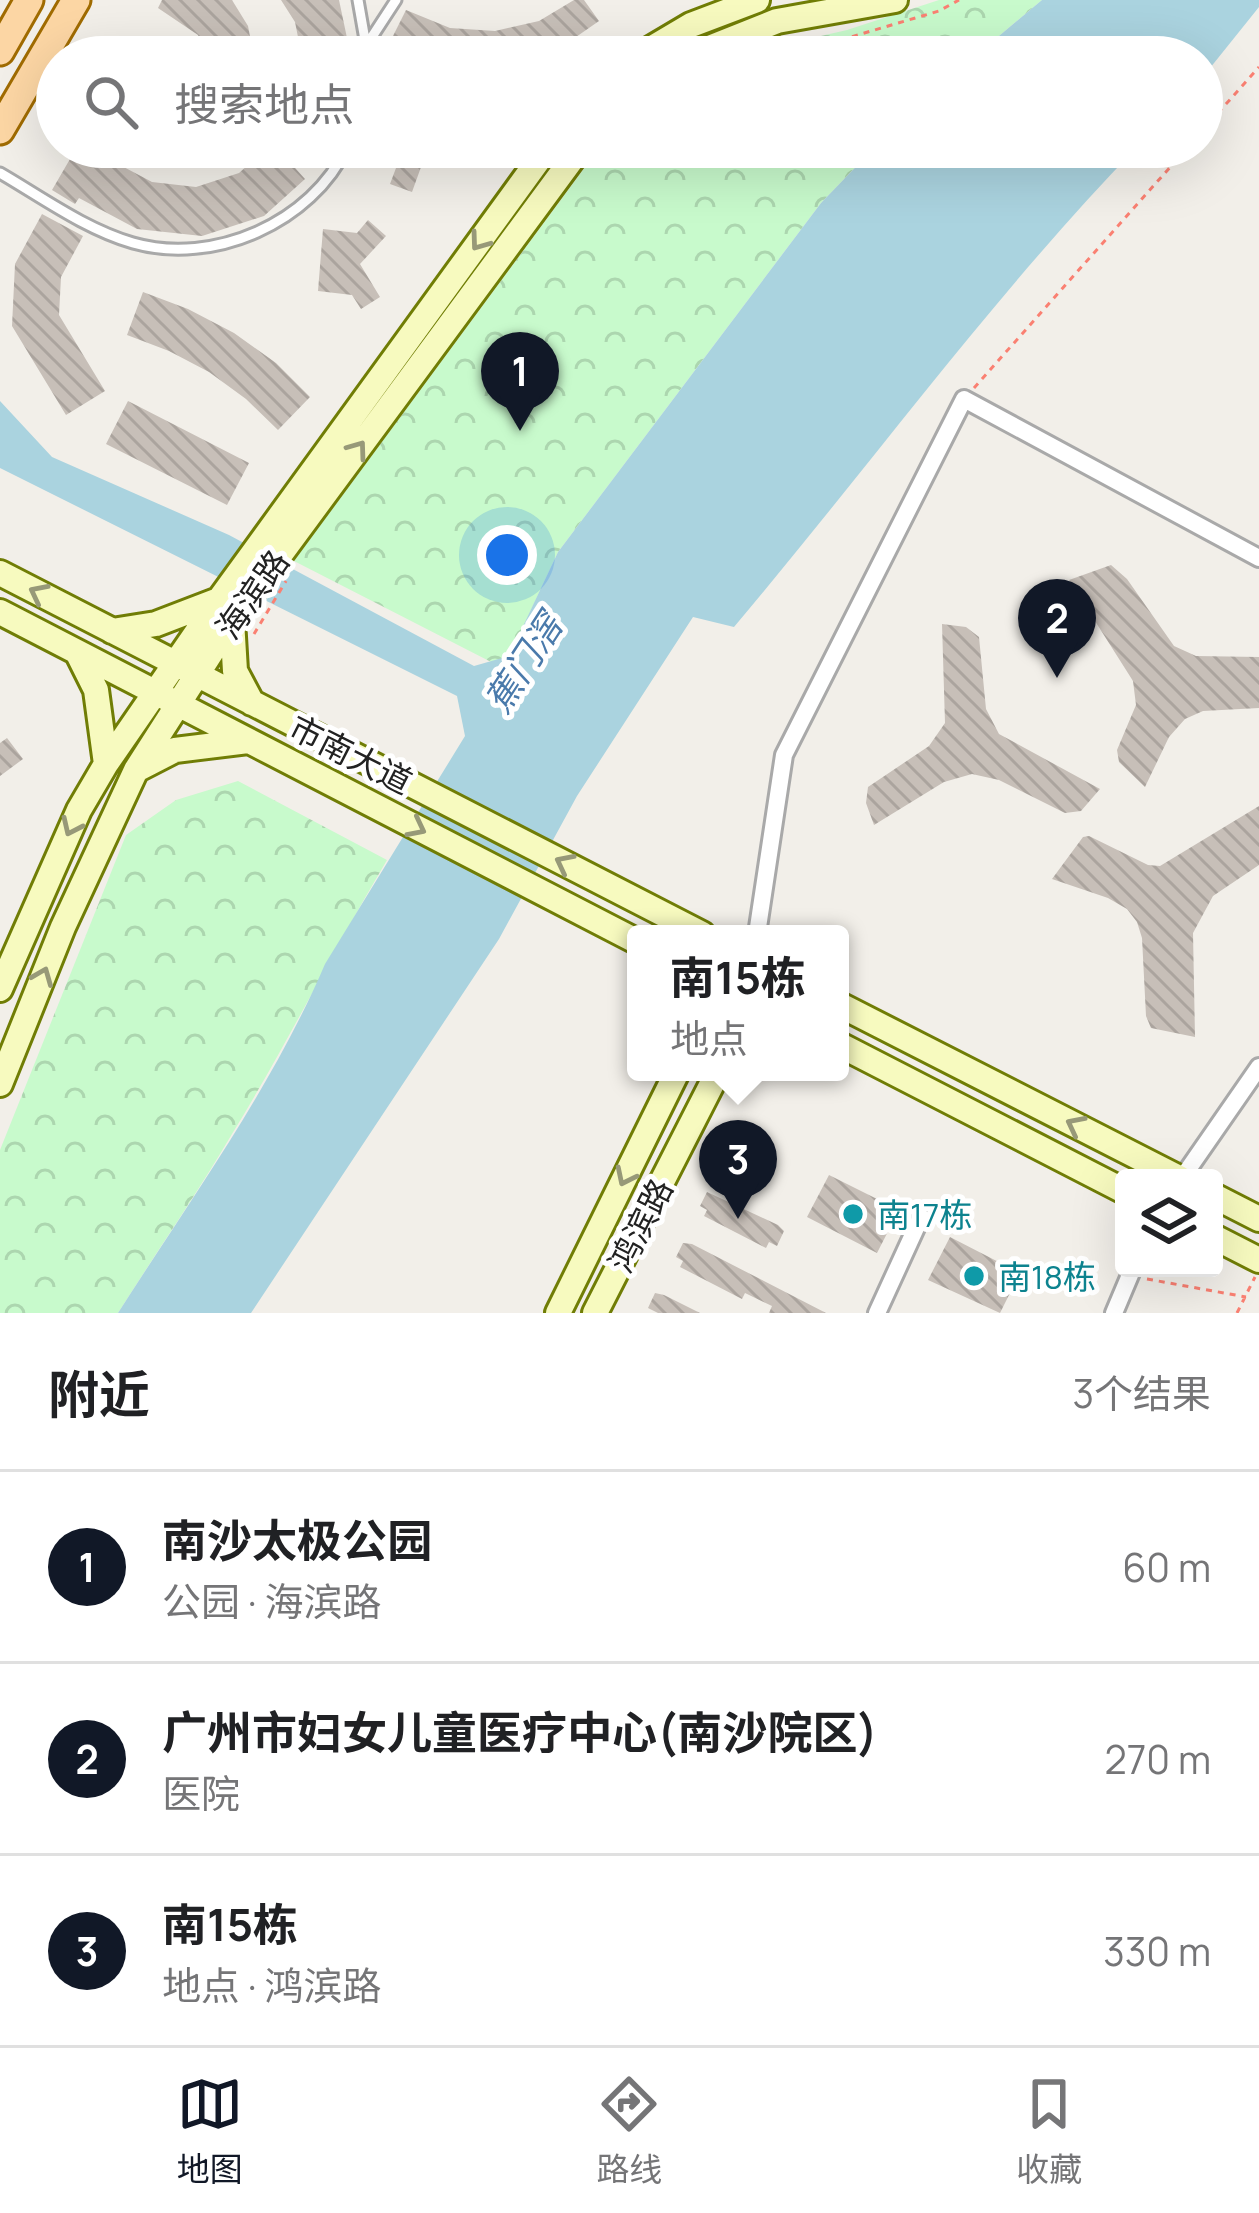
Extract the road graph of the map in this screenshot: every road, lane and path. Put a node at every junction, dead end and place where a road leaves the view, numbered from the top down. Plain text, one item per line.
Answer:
1 (29, 0) edge
2 (76, 0) edge
3 (358, 0) edge
4 (397, 0) edge
5 (758, 0) edge
6 (895, 0) edge
7 (959, 0) edge
8 (55, 36) edge
9 (366, 36) edge
10 (373, 36) edge
11 (673, 36) edge
12 (740, 36) edge
13 (854, 36) edge
14 (0, 51) edge
15 (1259, 67) edge
16 (36, 68) edge
17 (1223, 107) edge
18 (0, 130) edge
19 (333, 168) edge
20 (534, 168) edge
21 (565, 168) edge
22 (1169, 168) edge
23 (0, 173) edge
24 (964, 399) junction
25 (284, 547) junction
26 (1259, 558) edge
27 (0, 573) edge
28 (225, 610) junction
29 (0, 612) edge
30 (260, 622) dead end
31 (111, 631) junction
32 (77, 652) junction
33 (186, 670) junction
34 (166, 698) junction
35 (254, 705) junction
36 (248, 741) junction
37 (106, 764) junction
38 (136, 770) junction
39 (685, 925) edge
40 (758, 925) edge
41 (627, 936) edge
42 (0, 989) edge
43 (849, 1010) edge
44 (849, 1050) edge
45 (1259, 1067) edge
46 (673, 1081) edge
47 (713, 1081) edge
48 (0, 1084) edge
49 (1162, 1169) edge
50 (1186, 1169) edge
51 (1115, 1186) edge
52 (1223, 1201) edge
53 (921, 1217) dead end
54 (1259, 1219) edge
55 (1223, 1242) edge
56 (1256, 1262) edge
57 (1129, 1277) edge
58 (1154, 1277) edge
59 (1246, 1297) junction
60 (558, 1313) edge
61 (595, 1313) edge
62 (877, 1313) edge
63 (1114, 1313) edge
64 (1237, 1313) edge

1 - 14 main road
2 - 8 main road
3 - 9 lane
4 - 10 lane
5 - 11 street
6 - 12 street
7 - 13 path
15 - 17 path
16 - 18 main road
19 - 23 lane
20 -> 25 street, 海滨路
25 -> 21 street, 海滨路
22 - 24 path
24 - 26 street
24 - 40 street
25 - 28 street, 海滨路
25 - 30 path
31 -> 27 street, 市南大道
28 - 31 street
28 - 33 street, 海滨路
28 - 35 street
29 - 32 street, 市南大道
31 - 33 street, 市南大道
32 - 34 street, 市南大道
32 - 37 street
33 - 34 street, 海滨路
33 - 35 street, 市南大道
34 - 36 street, 市南大道
34 - 37 street, 海滨路
34 - 38 street, 海滨路
39 -> 35 street, 市南大道
36 - 38 street
36 -> 41 street, 市南大道
37 -> 42 street, 海滨路
48 -> 38 street, 海滨路
49 -> 43 street
44 - 51 street
45 - 50 street
46 -> 60 street, 鸿滨路
47 - 61 street, 鸿滨路
52 - 54 street
53 - 62 street
55 - 56 street
56 - 59 path
57 - 63 street
58 - 59 path
59 - 64 path

